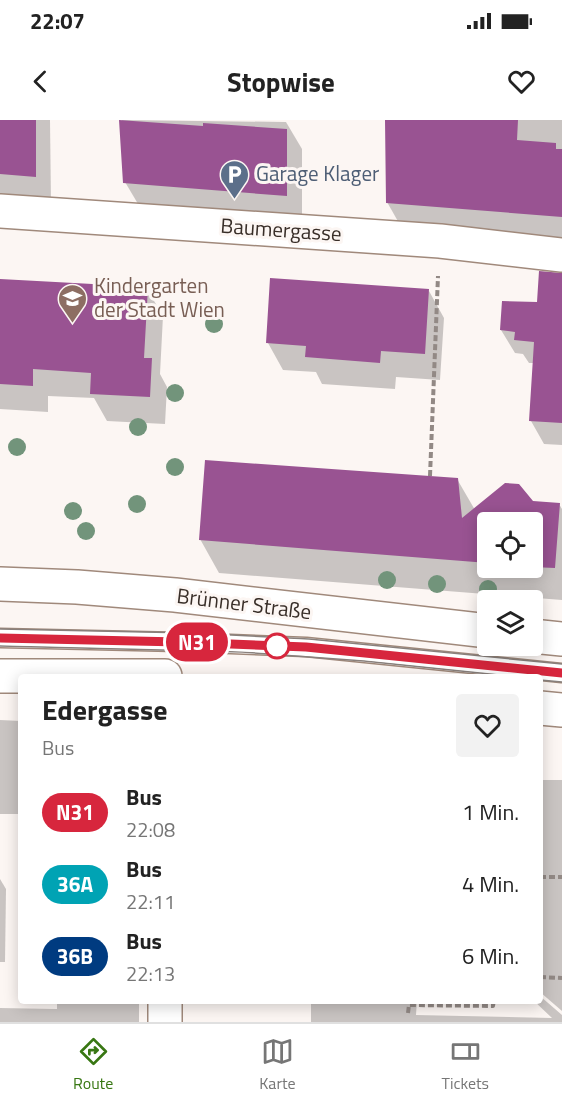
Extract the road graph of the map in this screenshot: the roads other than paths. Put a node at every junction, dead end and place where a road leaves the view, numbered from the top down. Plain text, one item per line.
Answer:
1 (0, 211) edge
2 (562, 255) edge
3 (0, 584) edge
4 (477, 630) edge
5 (543, 637) edge
6 (0, 638) edge
7 (562, 639) edge
8 (562, 673) edge
9 (0, 676) edge
10 (18, 676) edge
11 (543, 708) edge
12 (562, 710) edge
13 (165, 1004) edge
14 (165, 1022) edge

1 - 2 main road, Baumergasse
3 - 4 main road, Brünner Straße
5 - 7 main road
6 - 8 lane
9 - 10 main road
11 - 12 main road
13 - 14 main road

